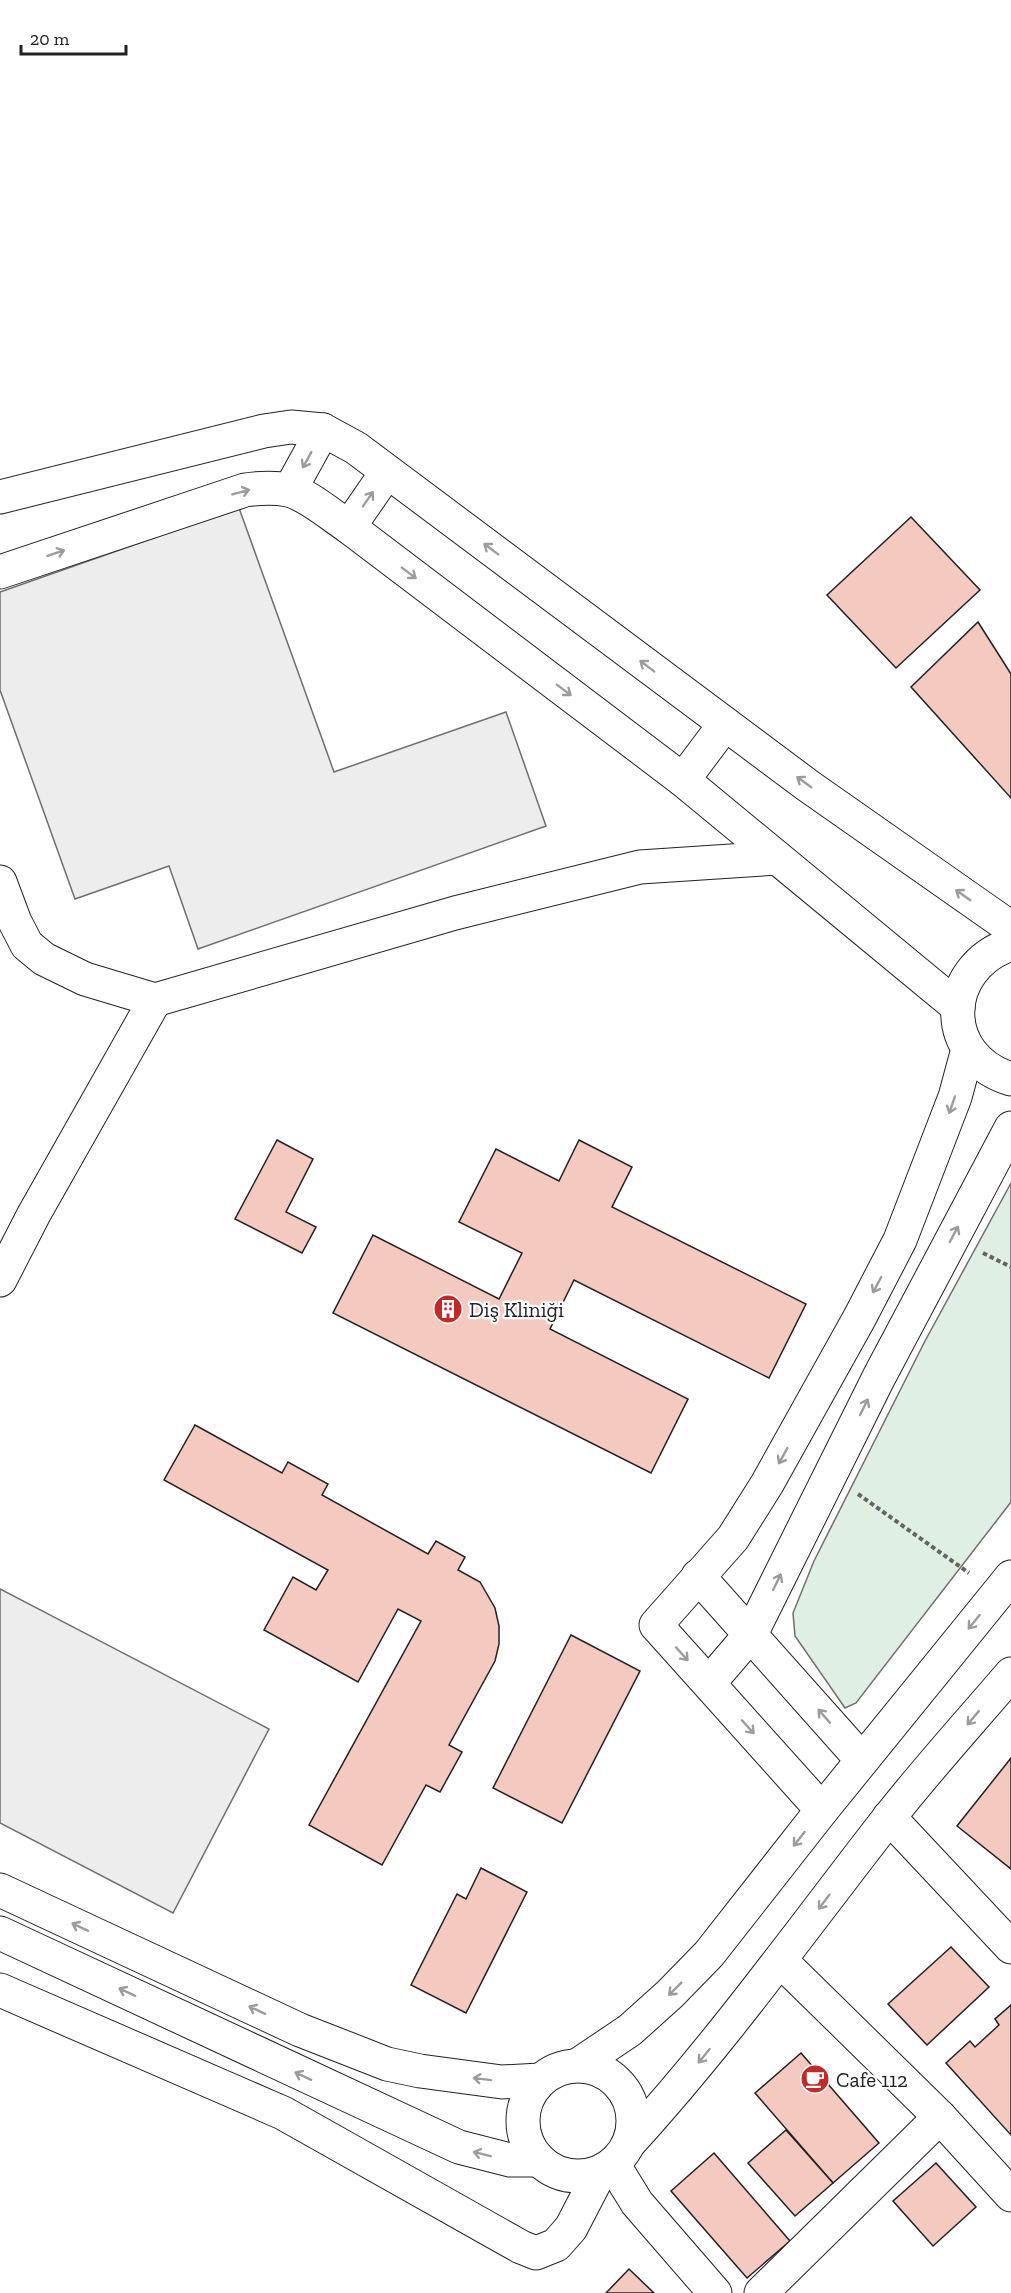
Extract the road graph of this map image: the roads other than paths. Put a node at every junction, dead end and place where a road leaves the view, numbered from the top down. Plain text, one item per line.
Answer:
1 (323, 430) junction
2 (387, 472) junction
3 (290, 490) junction
4 (0, 497) edge
5 (349, 527) junction
6 (0, 572) edge
7 (725, 724) junction
8 (683, 780) junction
9 (777, 858) junction
10 (0, 882) edge
11 (1011, 928) edge
12 (1011, 944) edge
13 (155, 1000) junction
14 (958, 1007) junction
15 (968, 1049) junction
16 (1011, 1079) edge
17 (1011, 1128) edge
18 (0, 1280) edge
19 (698, 1576) junction
20 (1004, 1585) edge
21 (751, 1634) junction
22 (1011, 1674) edge
23 (709, 1683) junction
24 (862, 1760) junction
25 (822, 1810) junction
26 (889, 1817) junction
27 (0, 1890) edge
28 (0, 1933) edge
29 (1011, 1947) edge
30 (780, 1960) junction
31 (0, 1990) edge
32 (578, 2065) junction
33 (540, 2080) junction
34 (939, 2117) junction
35 (614, 2159) junction
36 (539, 2160) junction
37 (1011, 2195) edge
38 (715, 2293) edge
39 (761, 2293) edge

1 - 2 street
1 -> 3 street
1 - 4 street
5 -> 2 street
7 -> 2 street
3 - 5 street
6 -> 3 street
5 -> 8 street
7 - 8 street
11 -> 7 street
8 - 9 street
9 - 13 street
9 - 14 street
10 - 13 street
12 - 14 street
13 - 18 street
14 - 15 street
15 - 16 street
15 -> 19 street
21 -> 17 street
19 - 21 street
19 -> 23 street
20 -> 24 street
21 - 23 street
24 -> 21 street
22 -> 26 street
23 -> 25 street
24 - 25 street
25 -> 32 street
26 - 29 street
26 -> 30 street
33 -> 27 street
36 -> 28 street
30 - 34 street
30 -> 35 street
31 - 35 street
32 - 33 street
32 - 35 street
33 - 36 street
34 - 37 street
34 - 39 street
35 - 36 street
35 - 38 street

